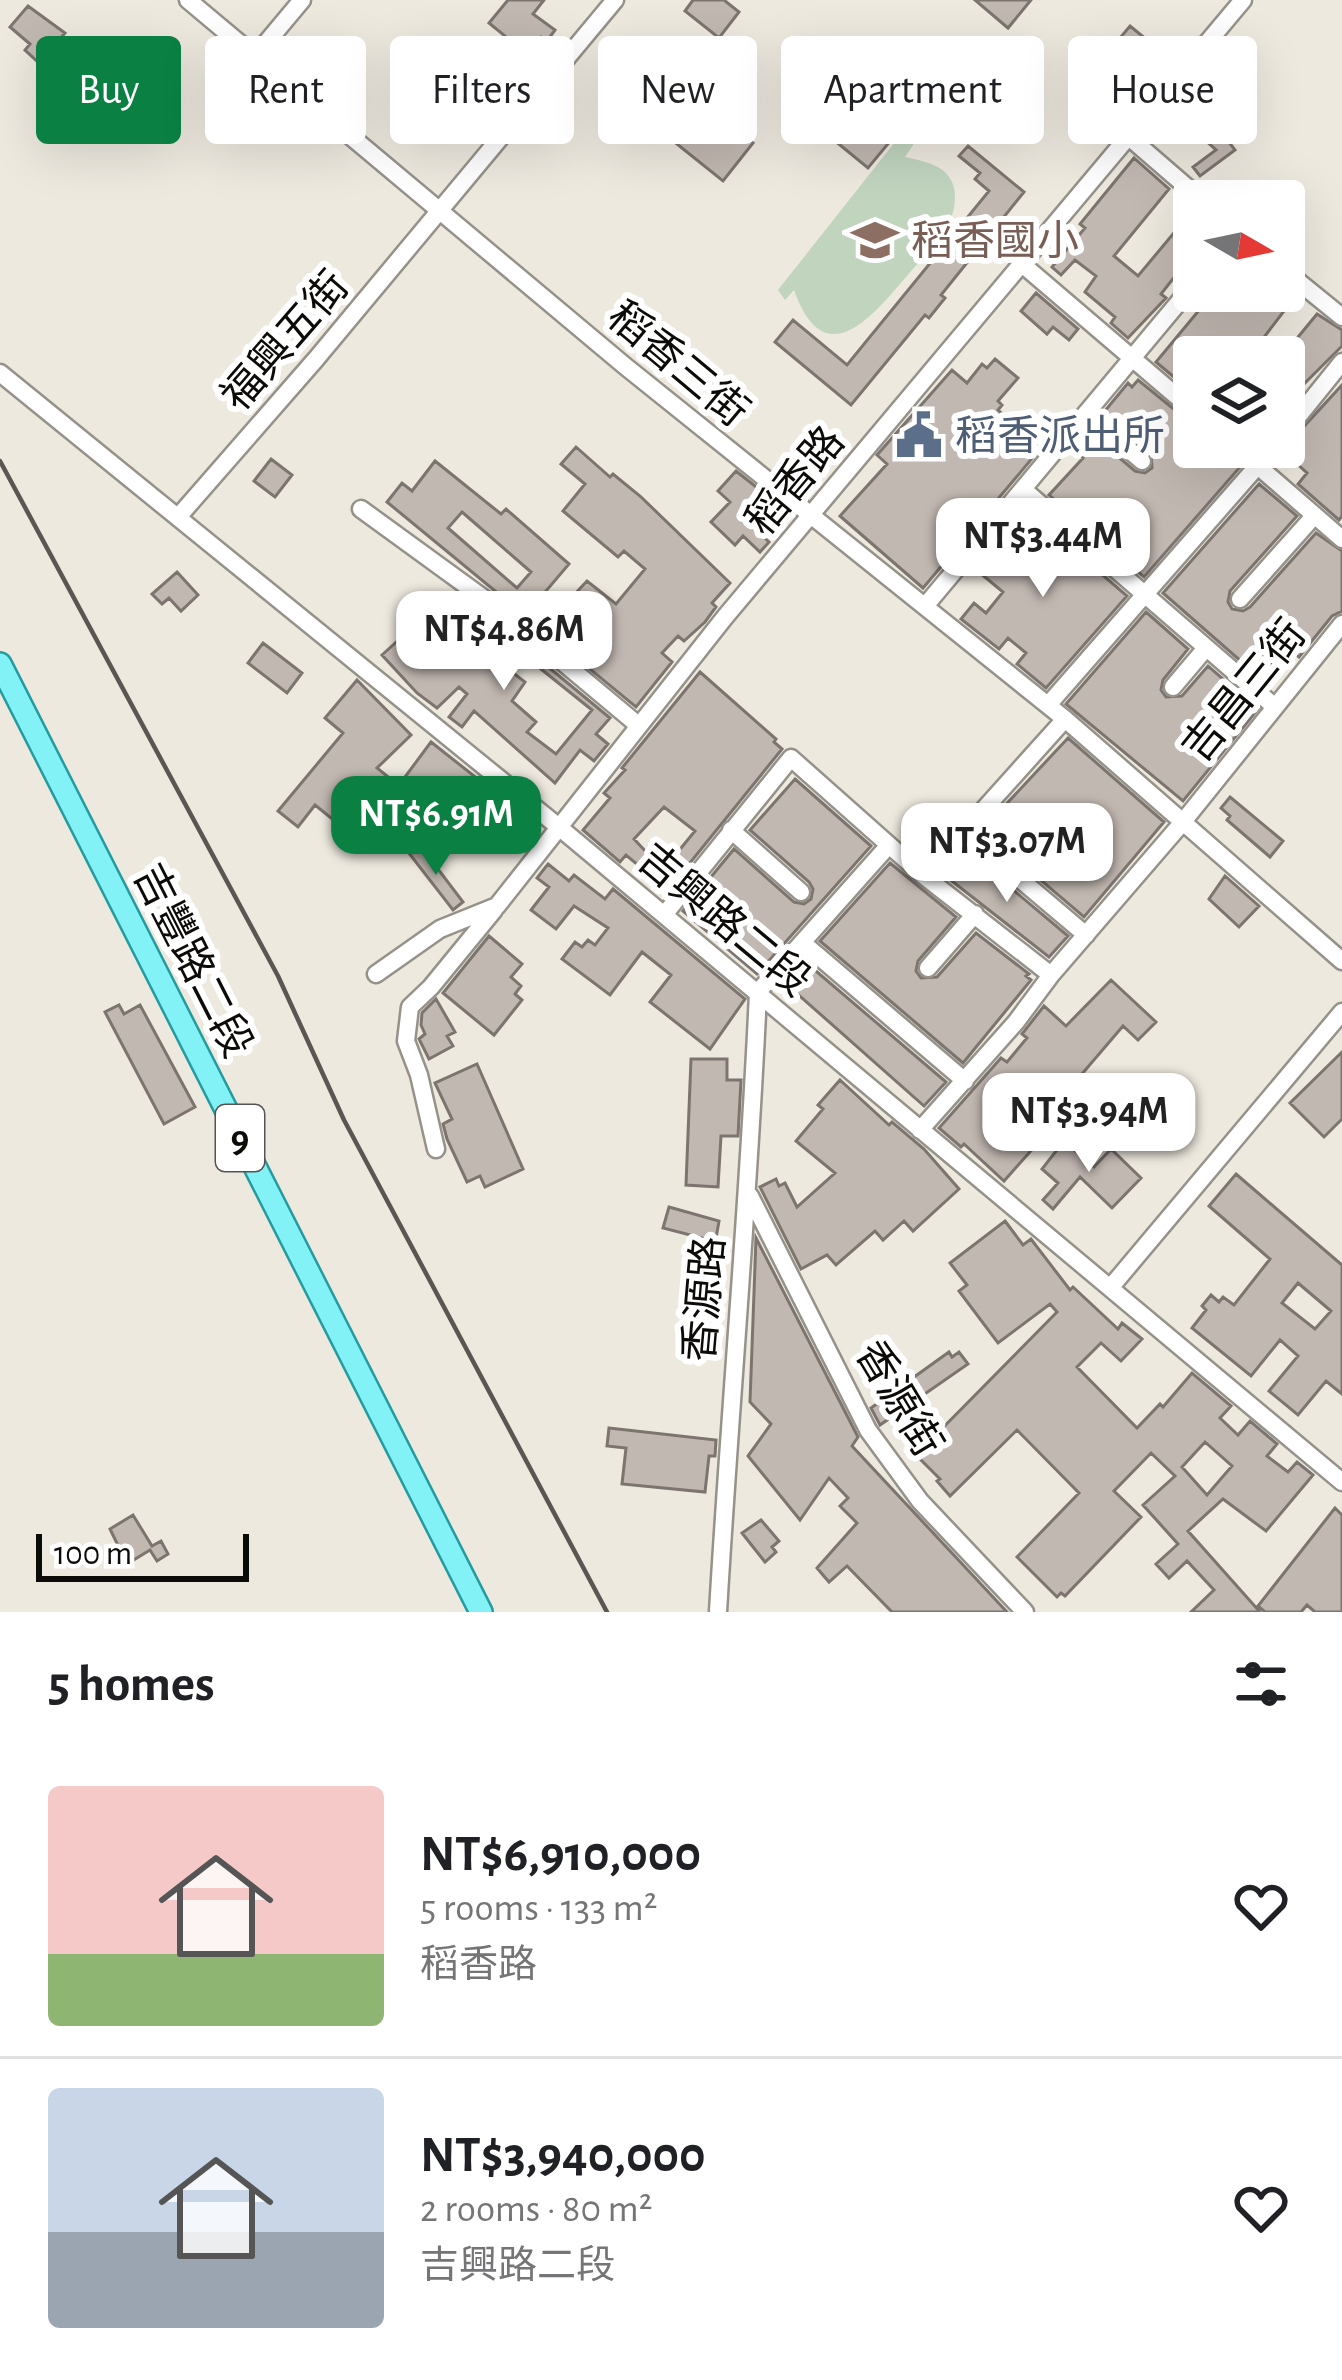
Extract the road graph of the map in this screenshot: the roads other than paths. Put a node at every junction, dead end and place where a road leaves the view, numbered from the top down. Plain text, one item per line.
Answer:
1 (188, 0) edge
2 (302, 0) edge
3 (615, 0) edge
4 (1243, 0) edge
5 (232, 36) edge
6 (272, 36) edge
7 (1213, 36) edge
8 (362, 144) edge
9 (1123, 144) edge
10 (1137, 144) edge
11 (1179, 180) edge
12 (442, 210) junction
13 (1022, 264) junction
14 (1305, 287) edge
15 (1173, 308) edge
16 (1342, 317) edge
17 (1131, 357) junction
18 (1342, 362) edge
19 (0, 373) edge
20 (1173, 393) edge
21 (1305, 408) edge
22 (1086, 413) junction
23 (1142, 461) dead end
24 (1256, 468) edge
25 (1260, 468) edge
26 (1024, 490) junction
27 (361, 509) dead end
28 (179, 516) junction
29 (1314, 516) junction
30 (810, 518) junction
31 (1342, 539) edge
32 (1144, 596) junction
33 (1240, 599) dead end
34 (926, 605) junction
35 (1342, 624) edge
36 (1206, 648) junction
37 (0, 664) edge
38 (1173, 687) dead end
39 (1048, 705) junction
40 (1275, 706) junction
41 (1065, 719) junction
42 (638, 725) junction
43 (1182, 823) junction
44 (560, 828) junction
45 (730, 830) junction
46 (963, 831) junction
47 (889, 845) junction
48 (925, 876) junction
49 (801, 892) dead end
50 (497, 906) junction
51 (975, 914) junction
52 (664, 915) junction
53 (1086, 934) junction
54 (803, 943) junction
55 (1342, 961) edge
56 (928, 968) dead end
57 (376, 974) dead end
58 (1051, 974) junction
59 (758, 992) junction
60 (1342, 1012) edge
61 (965, 1082) junction
62 (920, 1130) junction
63 (436, 1149) dead end
64 (750, 1195) junction
65 (1110, 1288) junction
66 (1342, 1482) edge
67 (481, 1612) edge
68 (718, 1612) edge
69 (1025, 1612) edge

1 - 5 street, 稻香三街
2 - 6 street
3 - 12 street, 福興五街
4 - 7 street, 稻香路
8 - 12 street, 稻香三街
9 - 13 street, 稻香路
10 - 11 street
12 - 28 street, 福興五街
12 - 30 street, 稻香三街
13 - 17 street
13 - 30 street, 稻香路
14 - 16 street
15 - 17 street
17 - 20 street
17 - 22 street
18 - 21 street
19 - 28 street, 吉興路二段
22 - 23 street
22 - 26 street
24 - 32 street
25 - 29 street
26 - 32 street
26 - 34 street
27 - 42 street
28 - 44 street, 吉興路二段
29 - 31 street
29 - 33 street
30 - 34 street, 稻香三街
30 - 42 street, 稻香路
32 - 36 street
32 - 39 street
34 - 39 street, 稻香三街
35 - 40 street, 吉昌三街
36 - 38 street
36 - 40 street
37 - 67 main road, 吉豐路二段 / 9
39 - 41 street, 稻香三街
40 - 43 street, 吉昌三街
41 - 43 street, 稻香三街
41 - 46 street
42 - 44 street, 稻香路
43 - 53 street, 吉昌三街
43 - 55 street, 稻香三街
44 - 50 street, 稻香路
44 - 52 street, 吉興路二段
45 - 47 street
45 - 49 street
45 - 52 street
46 - 48 street
46 - 53 street
47 - 48 street
47 - 54 street
48 - 51 street
50 - 57 street, 稻香路
50 - 63 street
51 - 56 street
51 - 58 street
52 - 59 street, 吉興路二段
53 - 58 street, 吉昌三街
54 - 59 street
54 - 61 street
58 - 61 street, 吉昌三街
59 - 62 street, 吉興路二段
59 - 64 street, 香源路
60 - 65 street
61 - 62 street, 吉昌三街
62 - 65 street, 吉興路二段
64 - 68 street, 香源路
64 - 69 street, 香源街
65 - 66 street, 吉興路二段

